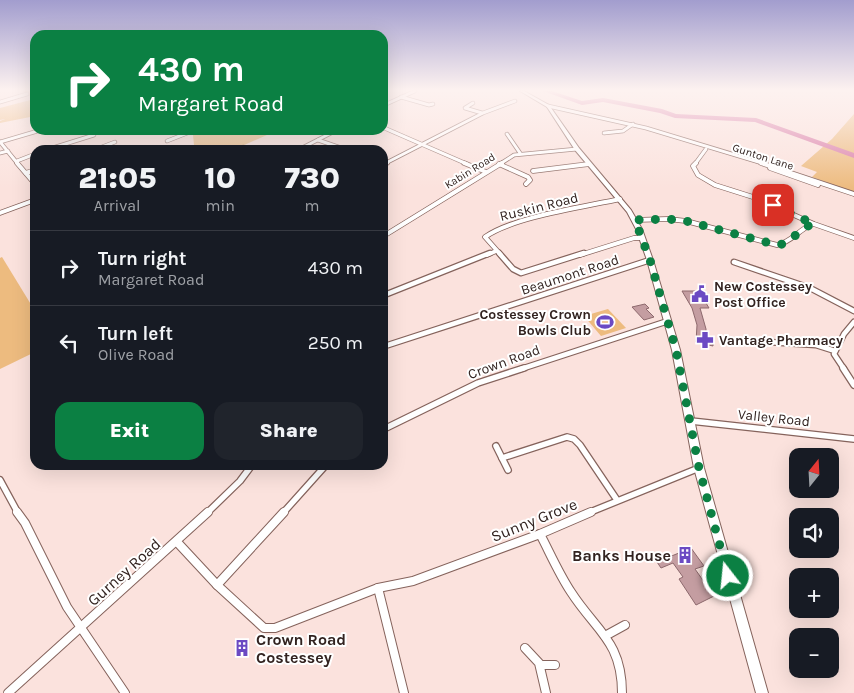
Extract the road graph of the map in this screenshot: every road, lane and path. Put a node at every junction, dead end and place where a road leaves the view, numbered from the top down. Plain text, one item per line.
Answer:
1 (463, 123) edge
2 (559, 123) edge
3 (630, 123) edge
4 (633, 124) junction
5 (641, 127) junction
6 (388, 129) edge
7 (30, 133) edge
8 (604, 133) dead end
9 (507, 134) dead end
10 (94, 135) dead end
11 (183, 135) edge
12 (327, 135) edge
13 (317, 140) junction
14 (168, 141) dead end
15 (0, 142) edge
16 (115, 142) dead end
17 (423, 144) junction
18 (62, 145) edge
19 (111, 145) edge
20 (308, 145) edge
21 (332, 145) edge
22 (706, 149) junction
23 (577, 150) junction
24 (8, 151) junction
25 (0, 153) edge
26 (520, 153) junction
27 (30, 156) edge
28 (17, 161) junction
29 (388, 162) edge
30 (499, 164) junction
31 (589, 164) junction
32 (534, 171) dead end
33 (30, 172) edge
34 (486, 172) junction
35 (26, 173) junction
36 (528, 177) junction
37 (30, 178) edge
38 (536, 179) dead end
39 (526, 184) dead end
40 (854, 194) edge
41 (854, 198) edge
42 (620, 199) junction
43 (30, 202) edge
44 (0, 213) edge
45 (635, 220) junction
46 (814, 224) junction
47 (388, 233) edge
48 (642, 238) junction
49 (854, 238) edge
50 (496, 251) junction
51 (650, 260) junction
52 (734, 262) dead end
53 (388, 294) edge
54 (854, 311) edge
55 (668, 321) junction
56 (854, 322) edge
57 (768, 342) dead end
58 (776, 343) junction
59 (388, 345) edge
60 (779, 350) dead end
61 (835, 351) junction
62 (854, 385) edge
63 (691, 421) junction
64 (388, 427) edge
65 (854, 439) edge
66 (496, 446) dead end
67 (502, 458) junction
68 (699, 468) junction
69 (248, 470) edge
70 (322, 470) edge
71 (508, 470) dead end
72 (0, 480) edge
73 (617, 500) junction
74 (540, 534) junction
75 (177, 542) junction
76 (218, 585) junction
77 (378, 588) junction
78 (625, 625) dead end
79 (82, 629) junction
80 (605, 636) junction
81 (525, 648) dead end
82 (542, 665) junction
83 (555, 665) dead end
84 (8, 693) edge
85 (125, 693) edge
86 (404, 693) edge
87 (546, 693) edge
88 (622, 693) edge
89 (762, 693) edge

1 - 17 street
2 - 23 street
3 - 4 street, Gunton Lane
4 - 5 street, Gunton Lane
4 - 8 street
5 - 22 street, Gunton Lane
5 - 40 street, Gunton Lane
6 - 17 street
7 - 15 street
9 - 26 street
10 - 18 street
11 - 14 street
12 - 13 street
13 - 20 street
13 - 21 street
15 - 24 street
16 - 19 street
17 - 29 street
17 - 34 street
22 - 41 street, Gunton Lane
22 - 46 street
23 - 26 street, Kabin Road
23 - 31 street
24 - 25 street
24 - 28 street
26 - 30 street, Kabin Road
27 - 28 street
28 - 35 street
30 - 34 street, Kabin Road
30 - 36 street
31 - 32 street
31 - 42 street
33 - 35 street
34 - 47 street, Kabin Road
35 - 37 street
36 - 38 street
36 - 39 street
42 - 45 street
42 - 50 street, Ruskin Road
43 - 44 street
45 - 46 street
45 - 48 street
46 - 49 street
48 - 50 street
48 - 51 street
50 - 53 street
51 - 55 street
51 - 59 street, Beaumont Road
52 - 54 street
55 - 63 street
55 - 64 street, Crown Road
56 - 61 street
57 - 58 street
58 - 60 street
58 - 61 street
61 - 62 street
63 - 65 street, Valley Road
63 - 68 street
66 - 67 street
67 - 71 street
67 - 73 street
68 - 73 street, Sunny Grove
68 - 89 street
69 - 75 street, Gurney Road
70 - 76 street
72 - 79 street
73 - 74 street, Sunny Grove
74 - 77 street, Sunny Grove
74 - 80 street
75 - 76 street
75 - 79 street, Gurney Road
76 - 77 street, Sunny Grove
77 - 86 street
78 - 80 street
79 - 84 street, Gurney Road
79 - 85 street
80 - 88 street
81 - 82 street
82 - 83 street
82 - 87 street

